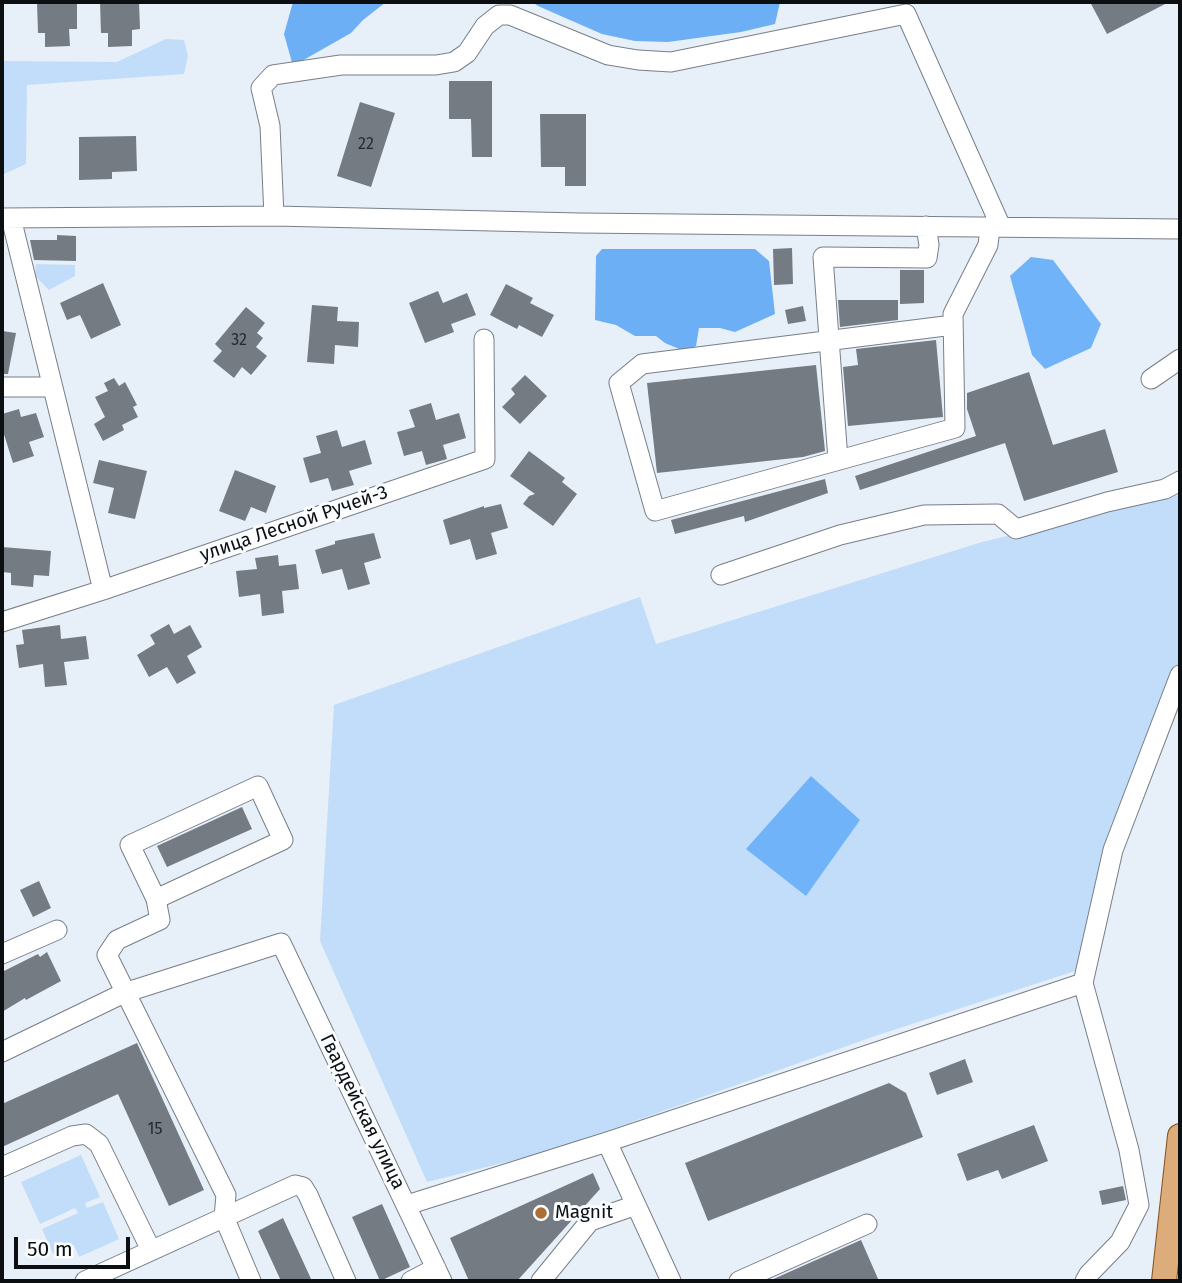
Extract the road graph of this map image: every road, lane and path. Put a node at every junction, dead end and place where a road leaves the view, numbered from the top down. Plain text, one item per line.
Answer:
1 (274, 216) junction
2 (7, 218) edge
3 (926, 226) junction
4 (995, 227) junction
5 (1180, 229) edge
6 (953, 325) junction
7 (484, 339) dead end
8 (830, 341) junction
9 (1180, 359) edge
10 (1151, 379) dead end
11 (2, 387) edge
12 (52, 387) junction
13 (838, 460) junction
14 (1180, 481) edge
15 (721, 575) dead end
16 (103, 590) junction
17 (2, 622) edge
18 (1180, 674) edge
19 (156, 900) junction
20 (57, 930) dead end
21 (2, 954) edge
22 (1083, 983) junction
23 (124, 993) junction
24 (2, 1052) edge
25 (1180, 1136) edge
26 (607, 1142) junction
27 (2, 1167) edge
28 (407, 1205) junction
29 (636, 1205) junction
30 (224, 1217) junction
31 (867, 1224) dead end
32 (151, 1250) junction
33 (439, 1275) edge
34 (85, 1281) edge
35 (251, 1281) edge
36 (346, 1281) edge
37 (411, 1281) edge
38 (541, 1281) edge
39 (671, 1281) edge
40 (739, 1281) edge
41 (1085, 1281) edge
42 (1164, 1281) edge

1 - 2 street
1 - 3 street
1 - 4 street
2 - 12 street
3 - 4 street
3 - 8 street
4 - 5 street
4 - 6 street
6 - 8 street
6 - 13 street
7 - 16 street, улица Лесной Ручей-3
8 - 13 street
8 - 13 street
9 - 10 street
11 - 12 street
12 - 16 street
14 - 15 street
16 - 17 street, улица Лесной Ручей-3
18 - 22 street
19 - 19 street
19 - 23 street
20 - 21 street
22 - 26 street
22 - 41 street
23 - 24 street
23 - 28 street, Гвардейская улица
23 - 30 street
25 - 42 main road
26 - 28 street
26 - 29 street
27 - 32 street
28 - 33 street, Гвардейская улица
29 - 38 street
29 - 39 street
30 - 32 street
30 - 35 street
30 - 36 street
31 - 40 street
32 - 34 street
33 - 37 street

